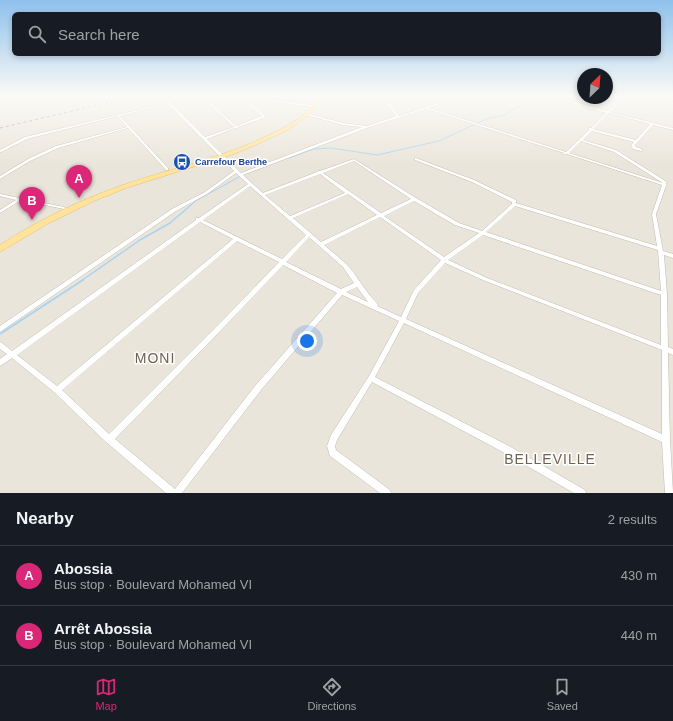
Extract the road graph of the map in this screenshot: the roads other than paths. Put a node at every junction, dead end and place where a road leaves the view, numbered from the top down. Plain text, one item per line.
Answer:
1 (95, 120) edge
2 (124, 120) edge
3 (186, 120) edge
4 (229, 120) edge
5 (258, 120) edge
6 (293, 120) edge
7 (299, 120) edge
8 (329, 120) edge
9 (389, 120) edge
10 (463, 120) edge
11 (599, 120) edge
12 (637, 120) edge
13 (652, 124) junction
14 (129, 126) junction
15 (367, 127) junction
16 (238, 128) junction
17 (590, 129) junction
18 (673, 129) edge
19 (204, 139) junction
20 (580, 140) junction
21 (636, 141) junction
22 (641, 150) dead end
23 (0, 151) edge
24 (219, 154) junction
25 (565, 154) junction
26 (416, 159) dead end
27 (167, 169) junction
28 (320, 172) junction
29 (238, 173) junction
30 (0, 178) edge
31 (250, 184) junction
32 (664, 185) junction
33 (348, 192) junction
34 (263, 194) junction
35 (0, 195) edge
36 (20, 199) junction
37 (414, 199) junction
38 (514, 204) junction
39 (64, 208) junction
40 (0, 212) edge
41 (379, 215) junction
42 (290, 218) junction
43 (198, 219) junction
44 (482, 233) junction
45 (308, 235) junction
46 (236, 239) junction
47 (0, 244) edge
48 (320, 245) junction
49 (0, 249) edge
50 (661, 251) junction
51 (673, 256) edge
52 (444, 260) junction
53 (282, 262) junction
54 (357, 284) junction
55 (341, 292) junction
56 (664, 294) junction
57 (380, 309) junction
58 (402, 319) junction
59 (0, 329) edge
60 (0, 345) edge
61 (666, 349) junction
62 (673, 352) edge
63 (13, 354) junction
64 (0, 363) edge
65 (371, 378) junction
66 (57, 390) junction
67 (109, 438) junction
68 (666, 440) junction
69 (173, 493) edge
70 (177, 493) edge
71 (387, 493) edge
72 (582, 493) edge
73 (669, 493) edge

1 - 23 street
2 - 14 street
3 - 19 street
4 - 16 street
5 - 16 street
6 - 24 main road
7 - 24 main road
8 - 15 street
9 - 15 street
10 - 25 street
11 - 17 street
12 - 13 street
13 - 18 street
13 - 21 street
14 - 27 street
14 - 30 street
15 - 29 street
16 - 19 street
17 - 20 street
17 - 21 street
19 - 24 street
20 - 25 street
20 - 32 street
21 - 22 street
24 - 27 main road
24 - 29 street
24 - 49 main road
25 - 32 street
26 - 38 street
27 - 39 main road
28 - 33 street
28 - 34 street
28 - 37 street
29 - 31 street
29 - 59 street
31 - 34 street
31 - 43 street
32 - 50 street
33 - 41 street
33 - 42 street
34 - 42 street
35 - 36 street
36 - 39 street
36 - 40 street
37 - 41 street
37 - 44 street
38 - 44 street
38 - 50 street
39 - 47 main road
41 - 48 street
41 - 52 street
42 - 45 street
43 - 46 street
43 - 63 street
44 - 52 street
44 - 56 street
45 - 48 street
45 - 53 street
46 - 53 street
46 - 66 street
48 - 54 street
50 - 51 street
50 - 56 street
52 - 58 street
52 - 61 street
53 - 55 street
53 - 67 street
54 - 55 street
54 - 57 street
55 - 57 street
55 - 70 street
56 - 61 street
57 - 58 street
58 - 65 street
58 - 68 street
60 - 63 street
61 - 62 street
61 - 68 street
63 - 64 street
63 - 66 street
65 - 71 street
65 - 72 street
66 - 67 street
67 - 69 street
68 - 73 street

